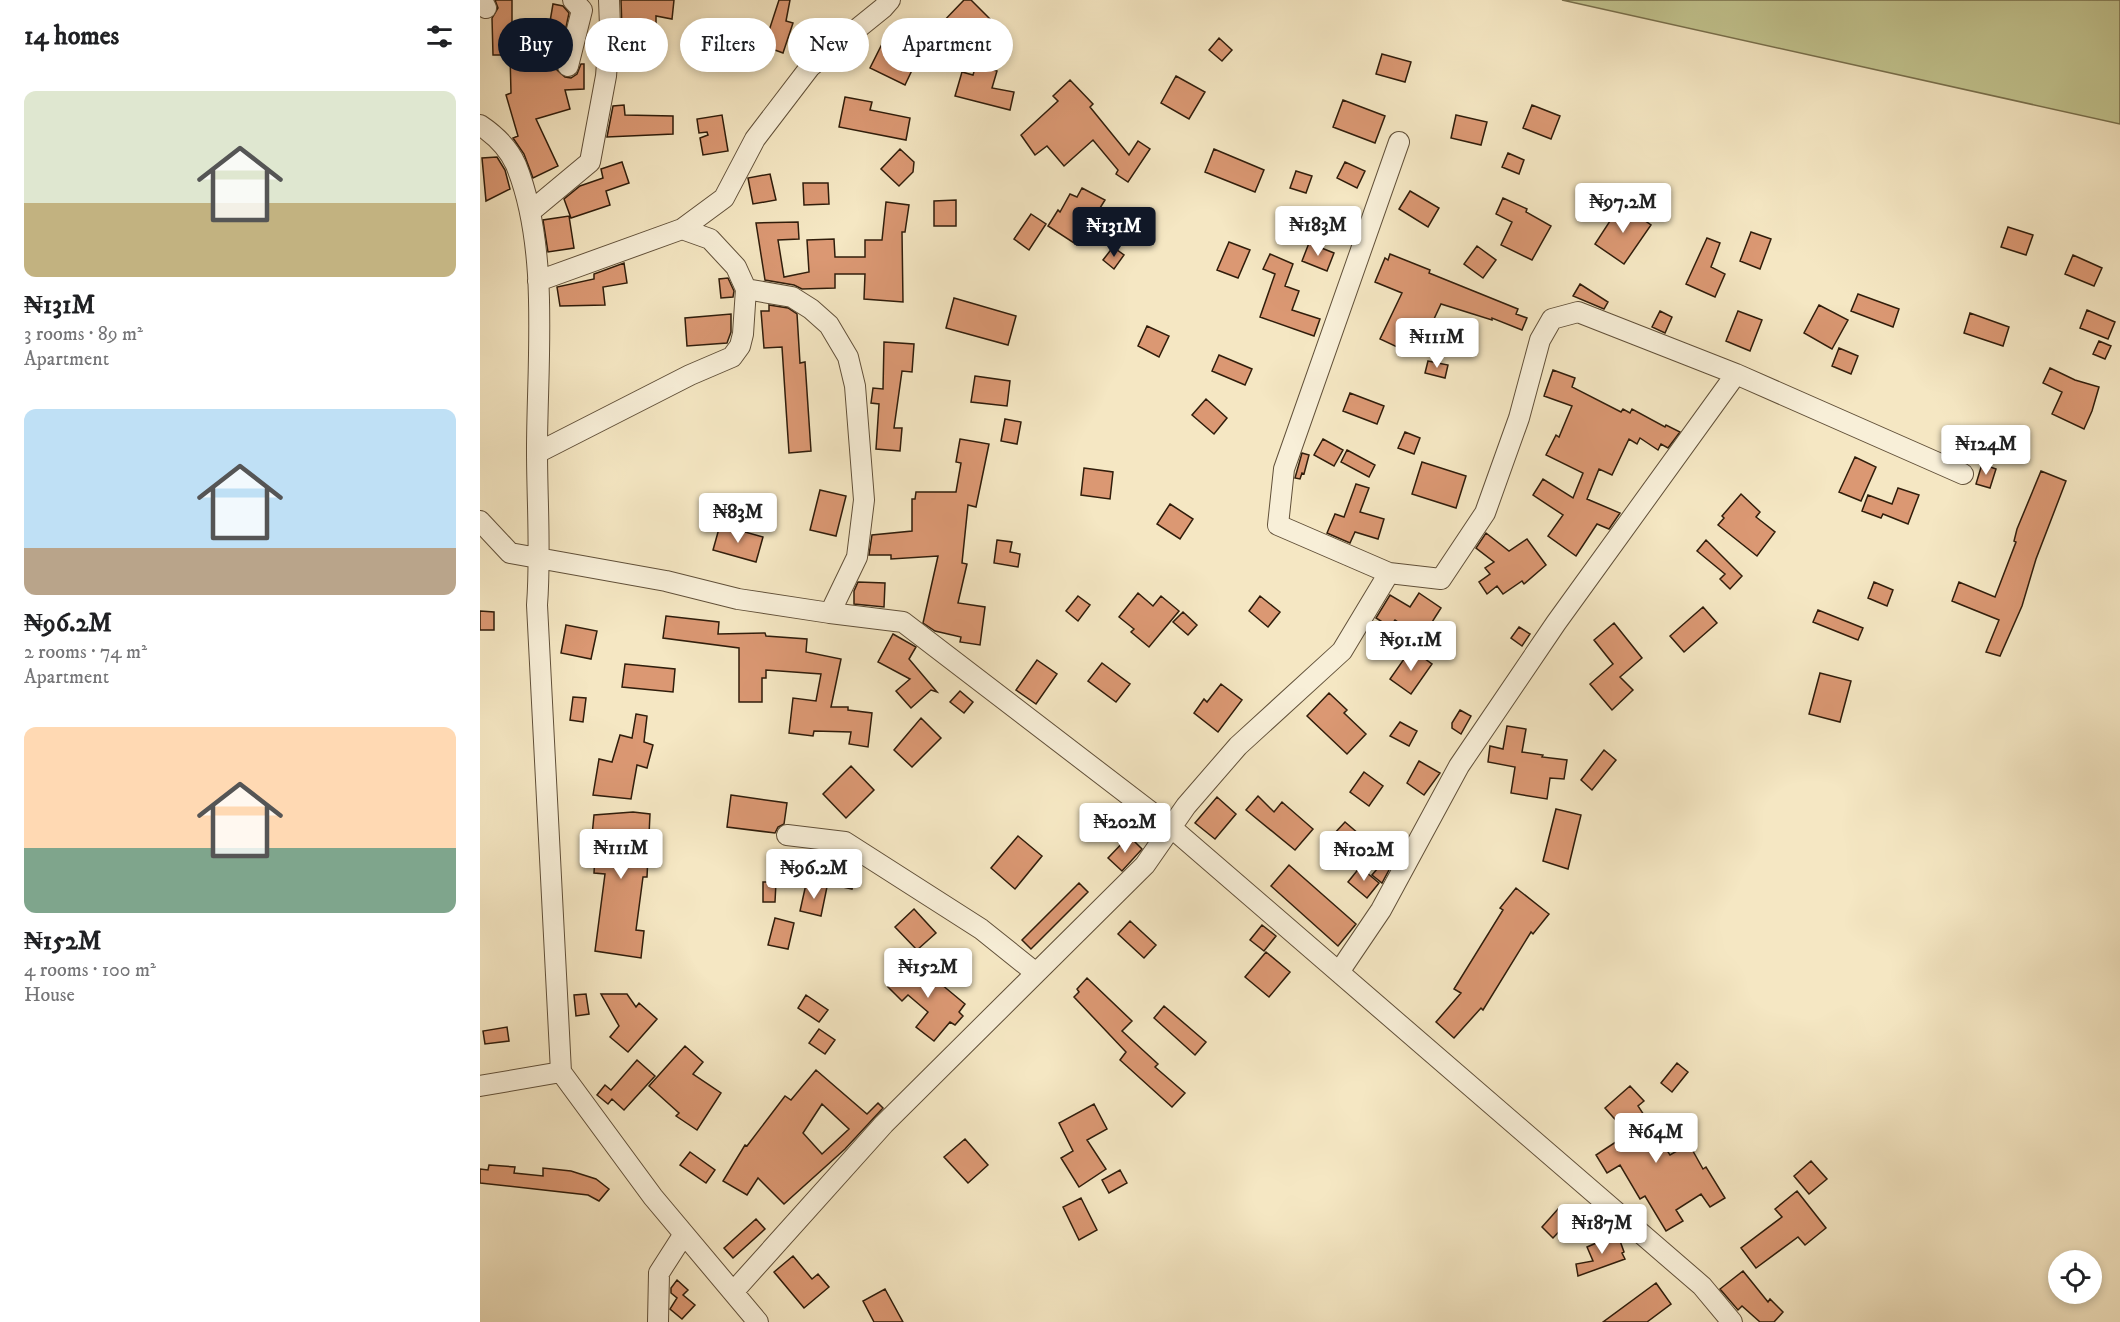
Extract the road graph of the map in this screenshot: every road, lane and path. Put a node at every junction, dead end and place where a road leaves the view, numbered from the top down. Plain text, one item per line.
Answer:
1 (890, 0) edge
2 (610, 4) edge
3 (578, 5) edge
4 (573, 33) edge
5 (480, 125) edge
6 (1399, 142) dead end
7 (530, 212) junction
8 (682, 229) junction
9 (538, 281) junction
10 (746, 289) junction
11 (1736, 374) junction
12 (537, 453) junction
13 (1963, 474) dead end
14 (480, 521) edge
15 (540, 560) junction
16 (1389, 573) junction
17 (830, 614) junction
18 (1173, 829) junction
19 (787, 835) dead end
20 (1339, 972) junction
21 (1036, 973) junction
22 (561, 1072) junction
23 (480, 1086) edge
24 (684, 1234) junction
25 (734, 1291) junction
26 (658, 1322) edge
27 (758, 1322) edge
28 (1732, 1322) edge

1 - 8 street
2 - 3 street
2 - 7 street
3 - 4 street
5 - 7 street
6 - 16 street
7 - 9 street
8 - 9 street
8 - 10 street
9 - 12 street
10 - 12 street
10 - 17 street
11 - 13 street
11 - 16 street
11 - 20 street
12 - 15 street
14 - 15 street
15 - 17 street
15 - 22 street
16 - 18 street
17 - 18 street
18 - 20 street
18 - 21 street
19 - 21 street
20 - 28 street
21 - 25 street
22 - 23 street
22 - 24 street
24 - 25 street
24 - 26 street
25 - 27 street

